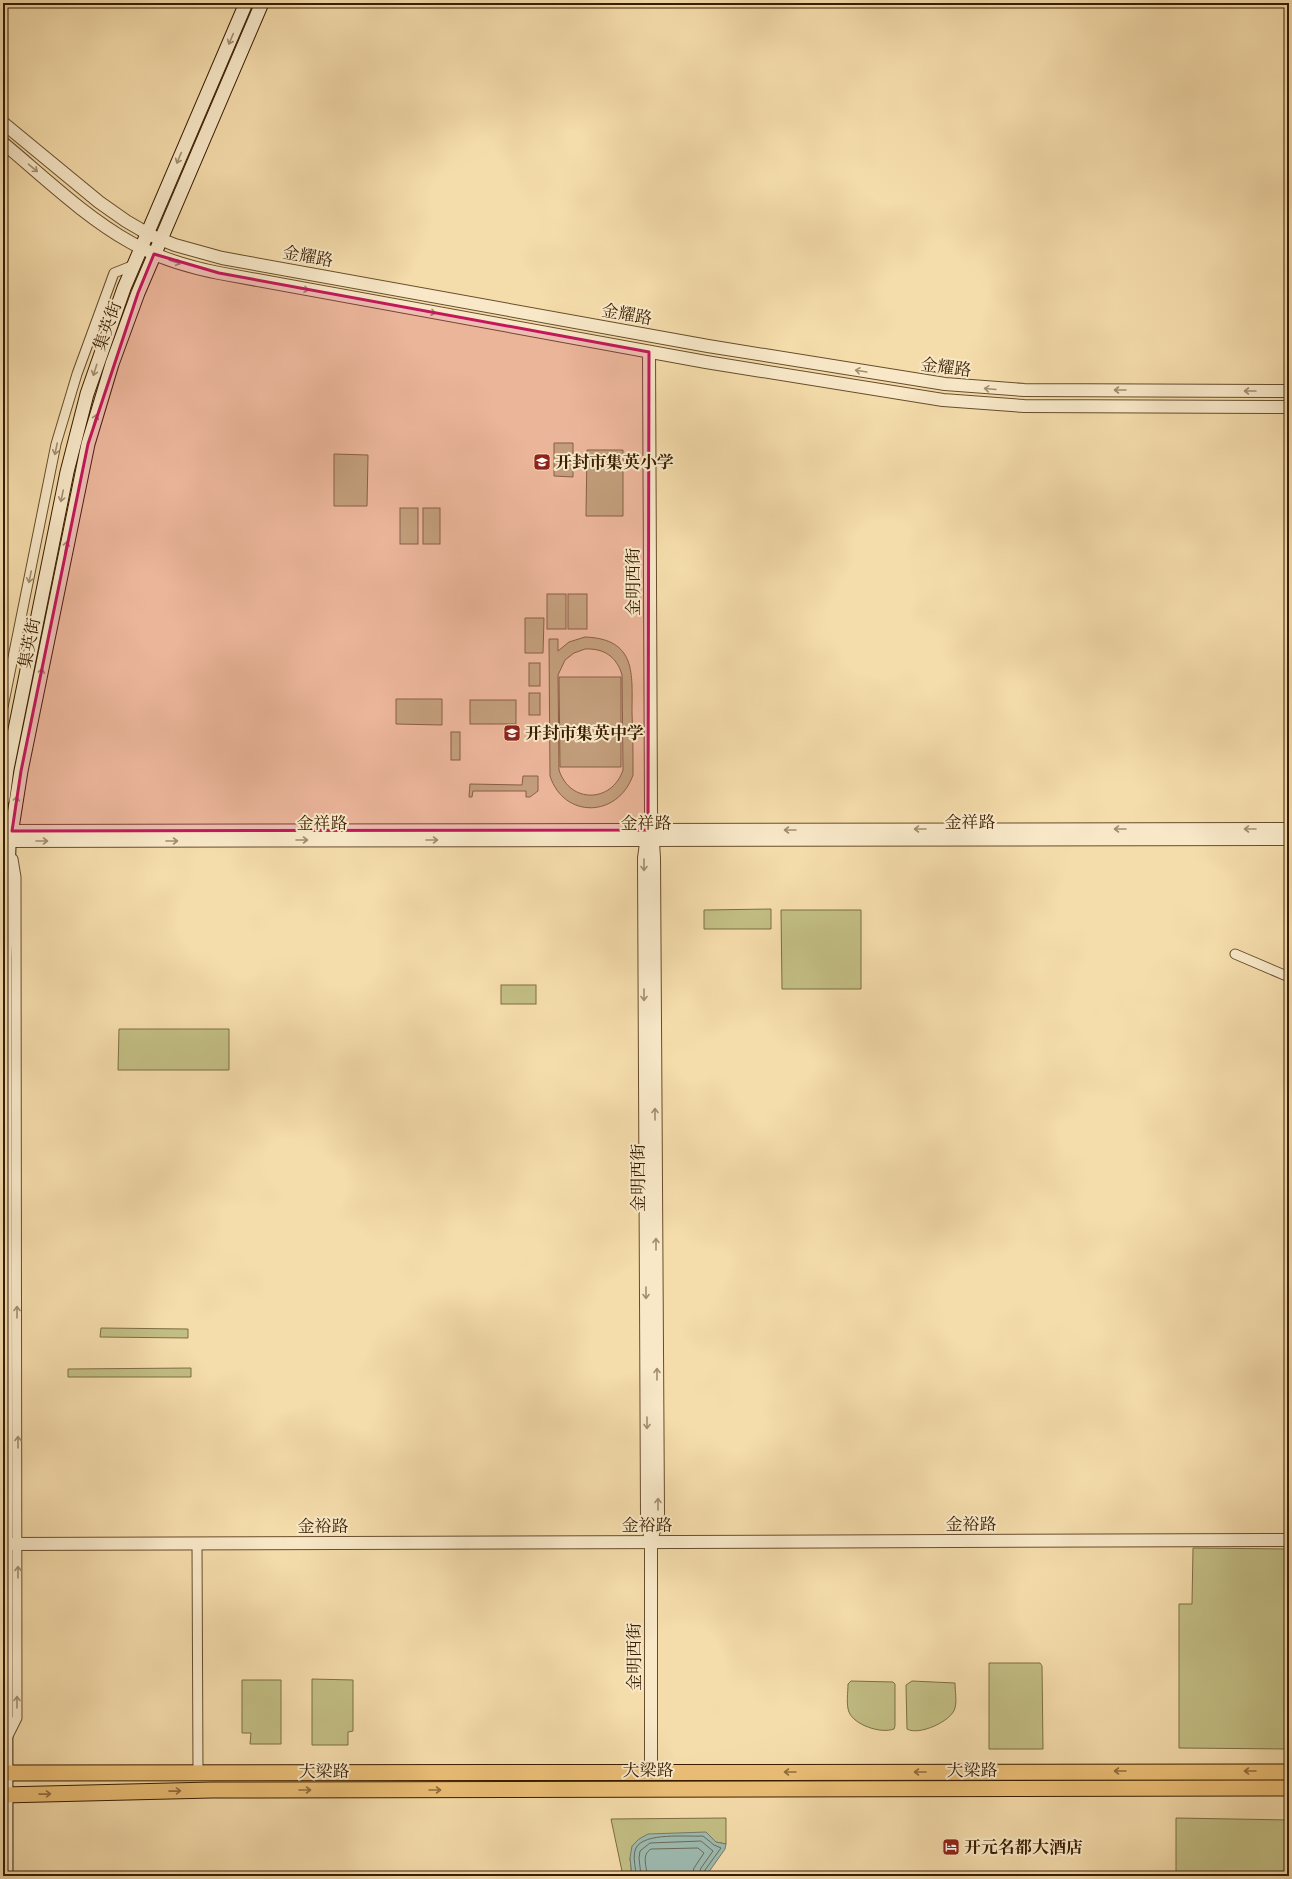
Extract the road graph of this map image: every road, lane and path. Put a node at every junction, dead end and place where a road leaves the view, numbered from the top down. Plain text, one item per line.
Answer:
1 (246, 3) edge
2 (262, 3) edge
3 (3, 123) edge
4 (3, 143) edge
5 (147, 233) junction
6 (160, 240) junction
7 (141, 248) junction
8 (154, 254) junction
9 (134, 265) junction
10 (649, 352) junction
11 (1289, 391) edge
12 (1289, 407) edge
13 (3, 707) edge
14 (3, 799) edge
15 (1289, 829) edge
16 (650, 835) junction
17 (7, 836) edge
18 (1289, 839) edge
19 (1235, 954) dead end
20 (1289, 977) edge
21 (1289, 1540) edge
22 (651, 1542) junction
23 (12, 1544) junction
24 (197, 1544) junction
25 (198, 1772) junction
26 (652, 1772) junction
27 (1289, 1772) edge
28 (5, 1773) edge
29 (1289, 1788) edge
30 (5, 1795) edge
31 (6, 1876) edge

1 -> 5 main road, 集英街
2 - 6 main road, 集英街
3 - 5 street, 金耀路
4 -> 7 street, 金耀路
5 - 6 street, 金耀路
5 - 7 main road, 集英街
6 - 8 main road, 集英街
11 -> 6 street, 金耀路
7 - 8 street, 金耀路
7 - 9 main road, 集英街
8 -> 10 street, 金耀路
17 -> 8 main road, 集英街
9 -> 13 street
9 -> 14 main road, 集英街
10 - 12 street, 金耀路
10 - 16 street, 金明西街
15 -> 16 street, 金祥路
16 - 17 street, 金祥路
16 - 18 street, 金祥路
16 - 22 street, 金明西街
23 -> 17 main road, 集英街
19 - 20 street
21 - 22 street, 金裕路
22 - 24 street, 金裕路
22 - 26 street, 金明西街
23 - 24 street, 金裕路
28 -> 23 main road, 集英街
24 - 25 street
25 - 26 main road, 大梁路
25 - 28 main road, 大梁路
27 -> 26 main road, 大梁路
28 - 30 main road, 集英街
30 -> 29 main road, 大梁路
30 - 31 main road, 集英街

